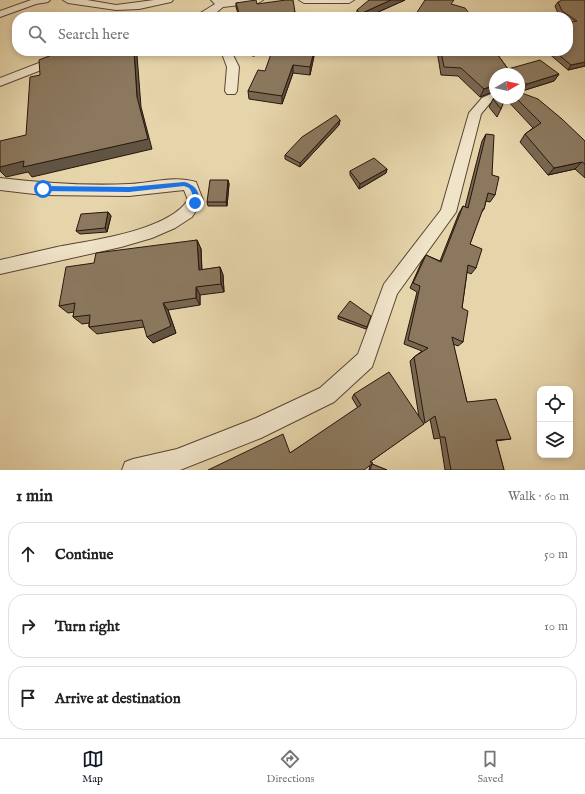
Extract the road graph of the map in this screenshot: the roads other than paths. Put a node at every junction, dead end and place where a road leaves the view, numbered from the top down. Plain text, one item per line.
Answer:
1 (45, 0) edge
2 (68, 0) edge
3 (168, 0) edge
4 (258, 0) edge
5 (304, 0) edge
6 (349, 0) edge
7 (218, 2) edge
8 (210, 12) edge
9 (0, 14) edge
10 (66, 56) edge
11 (228, 56) edge
12 (0, 82) edge
13 (231, 91) dead end
14 (489, 98) edge
15 (0, 184) edge
16 (0, 267) edge
17 (133, 470) edge

1 - 9 street
2 - 3 street
4 - 7 street
5 - 6 street
7 - 8 street
10 - 12 street
11 - 13 street
14 - 17 street
15 - 16 street

